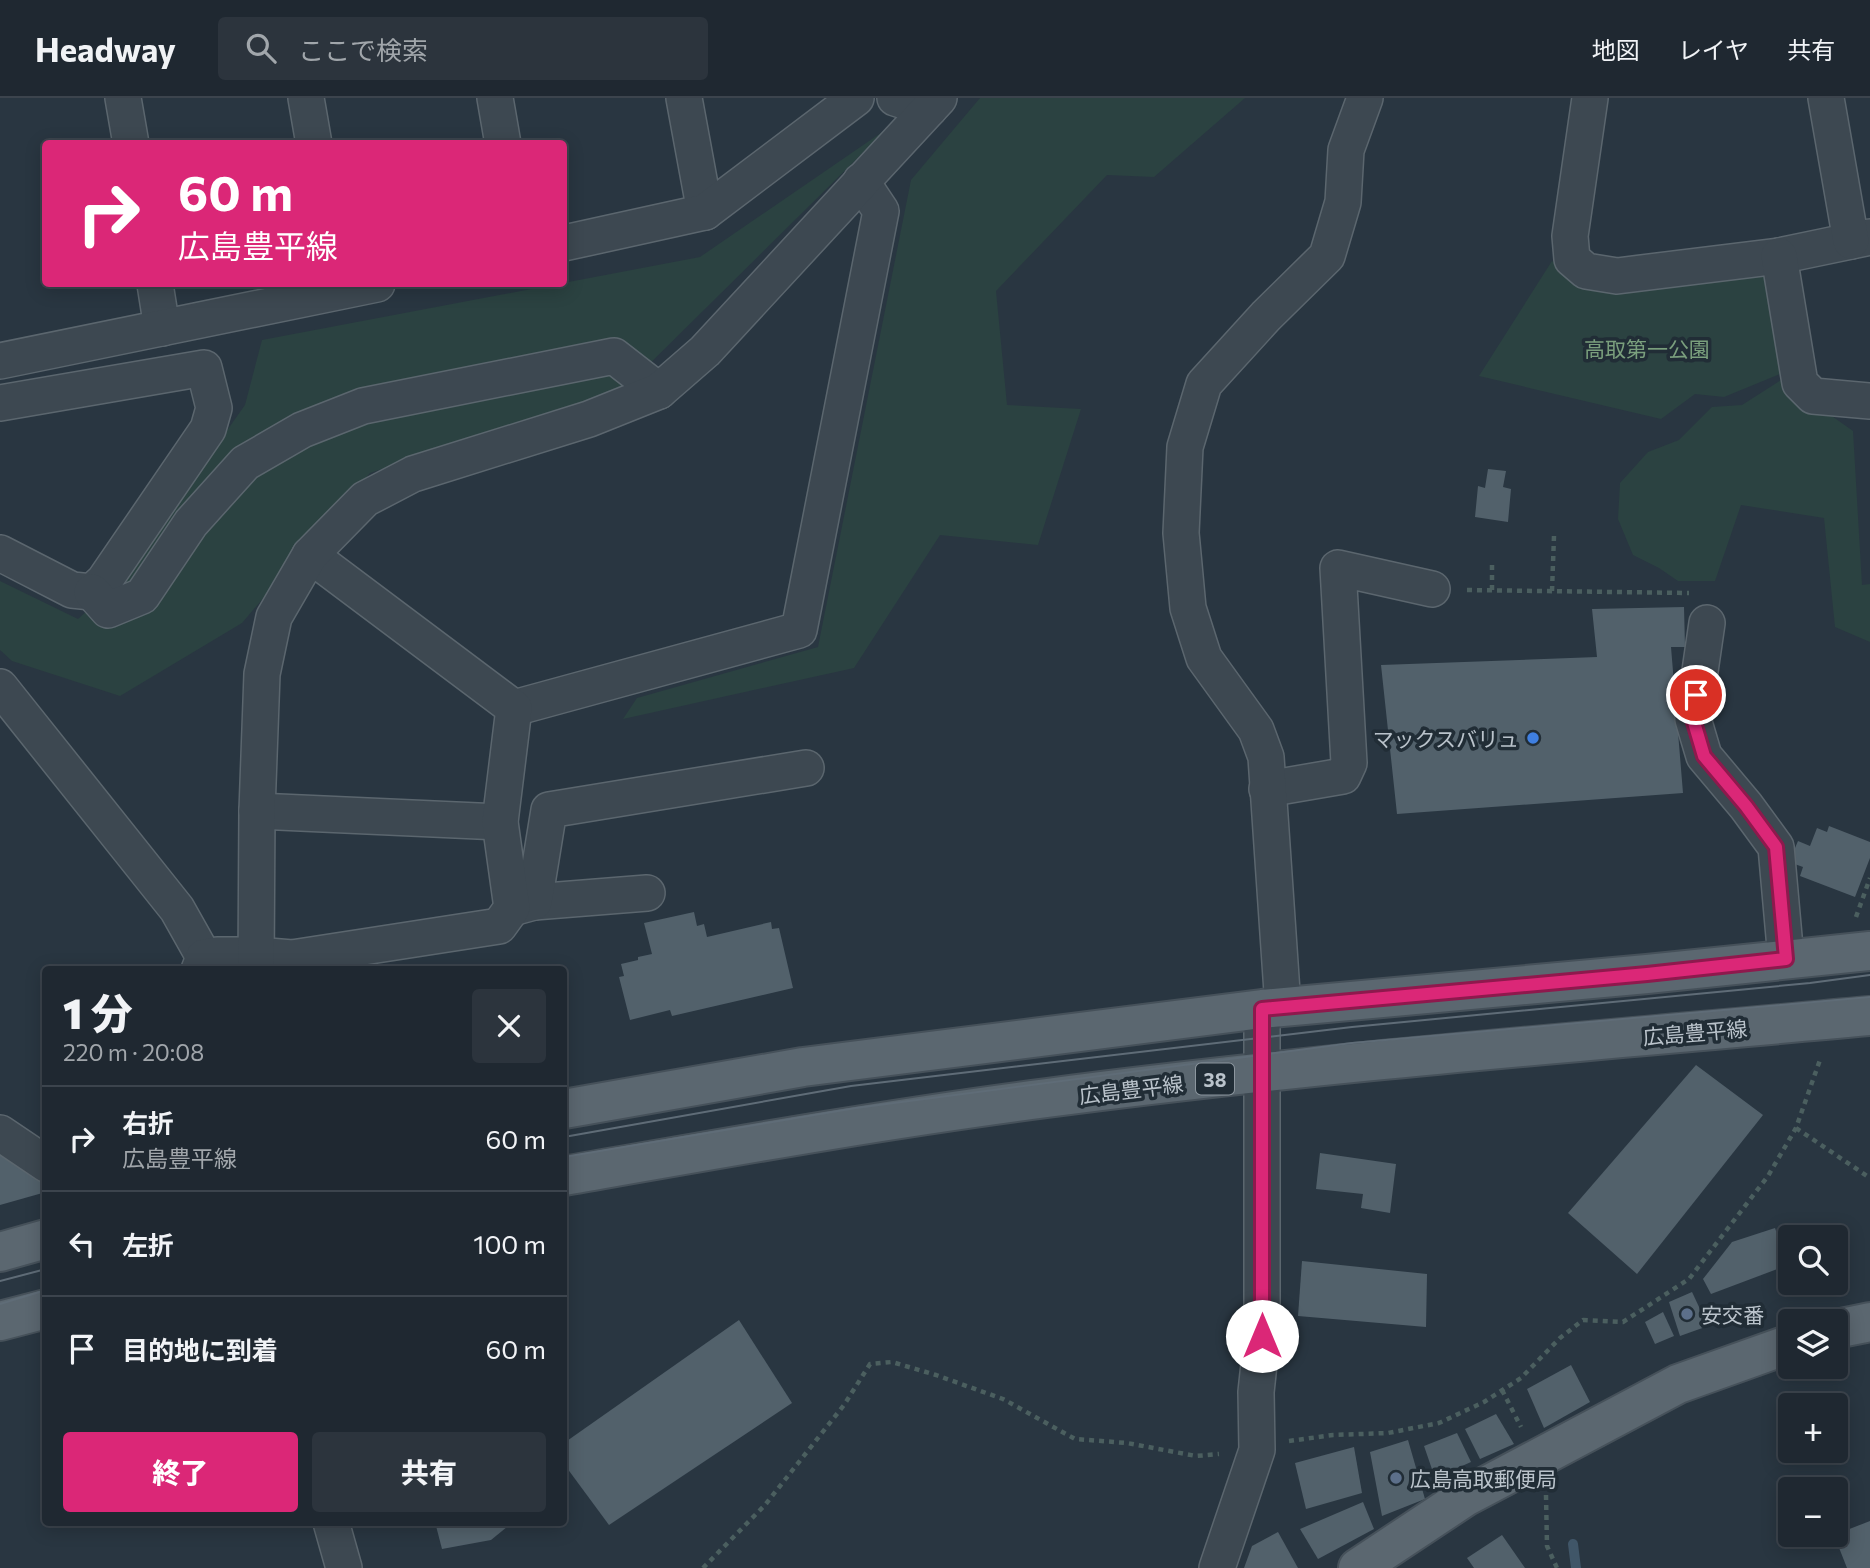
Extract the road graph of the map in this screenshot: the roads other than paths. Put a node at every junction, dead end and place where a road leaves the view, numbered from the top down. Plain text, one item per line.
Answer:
1 (123, 98) edge
2 (306, 98) edge
3 (495, 98) edge
4 (684, 98) edge
5 (856, 98) edge
6 (895, 98) edge
7 (1365, 98) edge
8 (1590, 98) edge
9 (1826, 98) edge
10 (934, 103) edge
11 (130, 140) edge
12 (313, 140) edge
13 (502, 140) edge
14 (861, 181) junction
15 (705, 212) junction
16 (1860, 239) edge
17 (567, 242) edge
18 (1779, 256) junction
19 (155, 287) edge
20 (339, 288) edge
21 (162, 328) junction
22 (0, 361) edge
23 (659, 391) junction
24 (1870, 401) edge
25 (0, 403) edge
26 (0, 553) edge
27 (310, 555) junction
28 (1432, 589) road end
29 (92, 592) junction
30 (1707, 623) dead end
31 (0, 687) edge
32 (514, 708) junction
33 (806, 768) dead end
34 (1267, 789) junction
35 (257, 811) junction
36 (500, 822) junction
37 (647, 893) dead end
38 (523, 905) junction
39 (1861, 938) edge
40 (1786, 959) junction
41 (256, 962) edge
42 (202, 963) edge
43 (1272, 1008) junction
44 (1870, 1016) edge
45 (1263, 1073) junction
46 (567, 1108) edge
47 (0, 1133) edge
48 (42, 1161) edge
49 (567, 1175) edge
50 (42, 1240) edge
51 (0, 1252) edge
52 (42, 1310) edge
53 (0, 1321) edge
54 (1870, 1322) edge
55 (1848, 1327) edge
56 (1778, 1348) edge
57 (332, 1526) edge
58 (345, 1568) edge
59 (1217, 1568) edge
60 (1357, 1568) edge

1 - 11 street
2 - 12 street
3 - 13 street
4 - 15 street
5 - 15 street
6 - 10 street
7 - 34 street
8 - 18 street
9 - 16 street
10 - 14 street
14 - 23 street
14 - 32 street
15 - 17 street
16 - 18 street
18 - 24 street
19 - 21 street
20 - 21 street
21 - 22 street
23 - 27 street
23 - 29 street
25 - 29 street
26 - 29 street
27 - 32 street
27 - 35 street
28 - 34 street
30 - 40 street
31 - 42 street
32 - 36 street
33 - 38 street
34 - 43 street
35 - 36 street
35 - 41 street
36 - 38 street
37 - 38 street
38 - 41 street
39 - 40 main road
40 - 43 main road
41 - 42 street
43 - 45 street
43 - 46 main road
44 - 45 main road, 広島豊平線 / 38
45 - 49 main road, 広島豊平線 / 38
45 - 59 street
47 - 48 street
50 - 51 main road
52 - 53 main road
54 - 55 main road
56 - 60 main road
57 - 58 street

